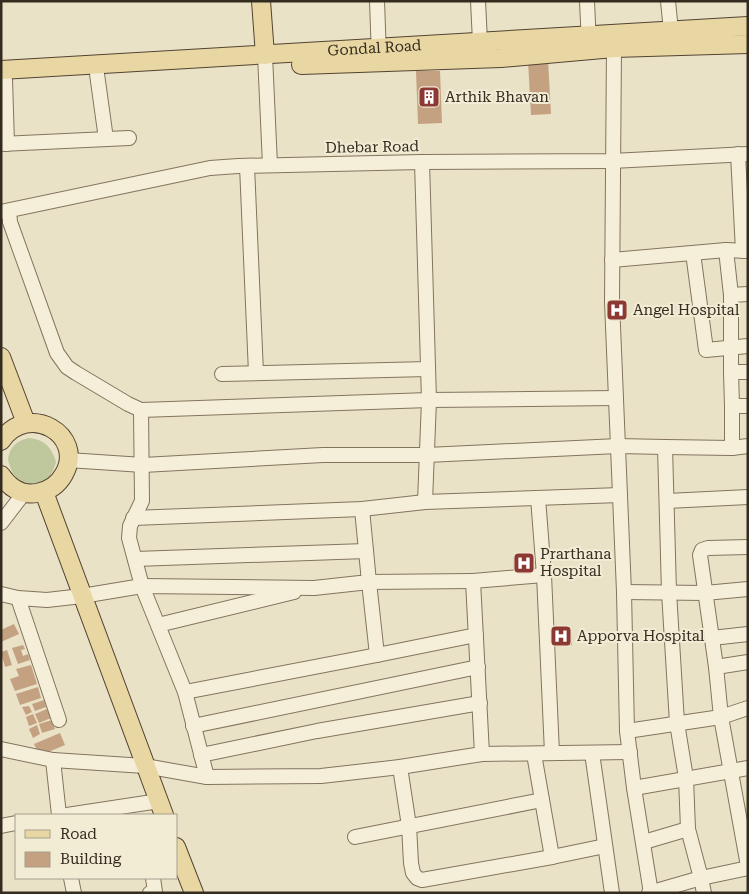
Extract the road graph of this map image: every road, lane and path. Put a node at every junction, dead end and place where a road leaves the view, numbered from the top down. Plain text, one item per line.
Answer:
1 (262, 1) edge
2 (377, 1) edge
3 (478, 1) edge
4 (587, 1) edge
5 (668, 1) edge
6 (748, 26) edge
7 (671, 31) junction
8 (480, 42) junction
9 (589, 43) junction
10 (748, 44) edge
11 (614, 48) junction
12 (378, 56) junction
13 (265, 61) junction
14 (97, 74) junction
15 (3, 77) edge
16 (129, 138) dead end
17 (106, 139) junction
18 (4, 144) edge
19 (743, 154) edge
20 (612, 161) junction
21 (422, 162) junction
22 (270, 165) junction
23 (247, 166) junction
24 (5, 212) edge
25 (726, 250) junction
26 (745, 251) edge
27 (693, 253) junction
28 (612, 260) junction
29 (748, 294) edge
30 (732, 295) junction
31 (748, 346) edge
32 (730, 347) junction
33 (1, 357) edge
34 (428, 368) junction
35 (730, 372) junction
36 (748, 372) edge
37 (256, 373) junction
38 (222, 374) dead end
39 (1, 391) edge
40 (616, 398) junction
41 (429, 400) junction
42 (732, 406) junction
43 (748, 406) edge
44 (142, 410) junction
45 (21, 424) junction
46 (1, 441) edge
47 (618, 446) junction
48 (748, 446) edge
49 (665, 447) junction
50 (732, 448) junction
51 (427, 455) junction
52 (68, 460) junction
53 (142, 465) junction
54 (19, 489) edge
55 (620, 495) junction
56 (538, 498) junction
57 (748, 498) edge
58 (667, 501) junction
59 (425, 502) junction
60 (362, 510) junction
61 (134, 518) junction
62 (1, 523) edge
63 (748, 547) edge
64 (366, 552) junction
65 (135, 559) junction
66 (544, 575) junction
67 (473, 581) junction
68 (369, 582) junction
69 (142, 586) junction
70 (314, 588) junction
71 (748, 589) edge
72 (624, 592) junction
73 (669, 592) junction
74 (705, 593) junction
75 (1, 594) edge
76 (76, 597) junction
77 (18, 598) junction
78 (158, 625) junction
79 (748, 634) edge
80 (476, 635) junction
81 (712, 638) junction
82 (377, 655) junction
83 (748, 662) edge
84 (478, 667) junction
85 (716, 667) junction
86 (185, 692) junction
87 (480, 703) junction
88 (748, 708) edge
89 (721, 716) junction
90 (59, 720) dead end
91 (677, 723) junction
92 (194, 726) junction
93 (627, 731) junction
94 (1, 749) edge
95 (630, 752) junction
96 (552, 753) junction
97 (592, 753) junction
98 (201, 754) junction
99 (482, 754) junction
100 (534, 754) junction
101 (53, 760) junction
102 (141, 766) junction
103 (400, 767) junction
104 (748, 768) edge
105 (731, 770) junction
106 (207, 777) junction
107 (686, 778) junction
108 (634, 788) junction
109 (542, 800) junction
110 (153, 809) edge
111 (59, 814) edge
112 (81, 814) edge
113 (15, 823) edge
114 (1, 826) edge
115 (409, 826) junction
116 (688, 829) junction
117 (355, 837) dead end
118 (644, 842) junction
119 (605, 846) junction
120 (178, 852) edge
121 (552, 858) junction
122 (748, 867) edge
123 (178, 877) edge
124 (701, 878) junction
125 (71, 879) edge
126 (153, 879) edge
127 (155, 892) edge
128 (650, 892) edge
129 (74, 893) edge
130 (150, 893) edge
131 (184, 893) edge
132 (194, 893) edge
133 (612, 893) edge
134 (704, 893) edge

1 - 13 main road
2 - 12 street
3 - 8 street
4 - 9 street
5 - 7 street
6 - 7 main road, Gondal Road
7 - 9 main road, Gondal Road
8 - 9 main road, Gondal Road
8 - 12 main road, Gondal Road
9 - 11 main road, Gondal Road
9 - 12 main road, Gondal Road
10 - 11 main road, Gondal Road
11 - 20 street
12 - 13 main road, Gondal Road
13 - 14 main road, Gondal Road
13 - 15 main road, Gondal Road
13 - 22 street
14 - 15 main road, Gondal Road
14 - 17 street
15 - 18 street
16 - 17 street
17 - 18 street
19 - 20 street, Dhebar Road
19 - 26 street
20 - 21 street, Dhebar Road
20 - 28 street
21 - 22 street, Dhebar Road
21 - 34 street
22 - 23 street, Dhebar Road
23 - 24 street, Dhebar Road
23 - 37 street
24 - 44 street
25 - 26 street
25 - 27 street
25 - 30 street
27 - 28 street
27 - 32 street
28 - 40 street
29 - 30 street
30 - 32 street
31 - 32 street
32 - 35 street
33 - 45 main road
34 - 37 street
34 - 41 street
35 - 36 street
35 - 42 street
37 - 38 street
39 - 45 main road
40 - 41 street
40 - 47 street
41 - 44 street
41 - 51 street
42 - 43 street
42 - 50 street
44 - 53 street
45 - 46 main road
45 - 52 main road
47 - 49 street
47 - 51 street
47 - 55 street
48 - 50 street
49 - 50 street
49 - 58 street
51 - 53 street
51 - 59 street
52 - 53 street
52 - 54 main road
53 - 61 street
54 - 62 street
54 - 76 main road
55 - 56 street
55 - 72 street
56 - 59 street
56 - 66 street
57 - 58 street
58 - 73 street
59 - 60 street
60 - 61 street
60 - 64 street
61 - 65 street
63 - 74 street
64 - 65 street
64 - 68 street
65 - 69 street
66 - 67 street
66 - 96 street
67 - 68 street
67 - 80 street
68 - 70 street
68 - 82 street
69 - 70 street
69 - 76 street
69 - 78 street
70 - 78 street
71 - 74 street
72 - 73 street
72 - 93 street
73 - 74 street
73 - 91 street
74 - 81 street
75 - 77 street
76 - 77 street
76 - 102 main road
77 - 90 street
78 - 86 street
79 - 81 street
80 - 82 street
80 - 84 street
81 - 85 street
82 - 86 street
83 - 85 street
84 - 87 street
84 - 92 street
85 - 89 street
86 - 92 street
87 - 98 street
87 - 99 street
88 - 89 street
89 - 91 street
89 - 105 street
91 - 93 street
91 - 107 street
92 - 98 street
93 - 95 street
94 - 101 street
95 - 97 street
95 - 108 street
96 - 97 street
96 - 100 street
97 - 119 street
98 - 106 street
99 - 100 street
99 - 103 street
100 - 109 street
101 - 102 street
101 - 111 street
102 - 106 street
102 - 110 main road
103 - 106 street
103 - 115 street
104 - 105 street
105 - 107 street
105 - 122 street
107 - 108 street
107 - 116 street
108 - 118 street
109 - 115 street
109 - 121 street
110 - 112 street
113 - 114 street
115 - 117 street
115 - 121 street
116 - 118 street
116 - 124 street
118 - 128 street
119 - 121 street
119 - 133 street
120 - 132 main road
122 - 124 street
123 - 131 main road
124 - 128 street
124 - 134 street
125 - 129 street
126 - 127 street
127 - 130 street

